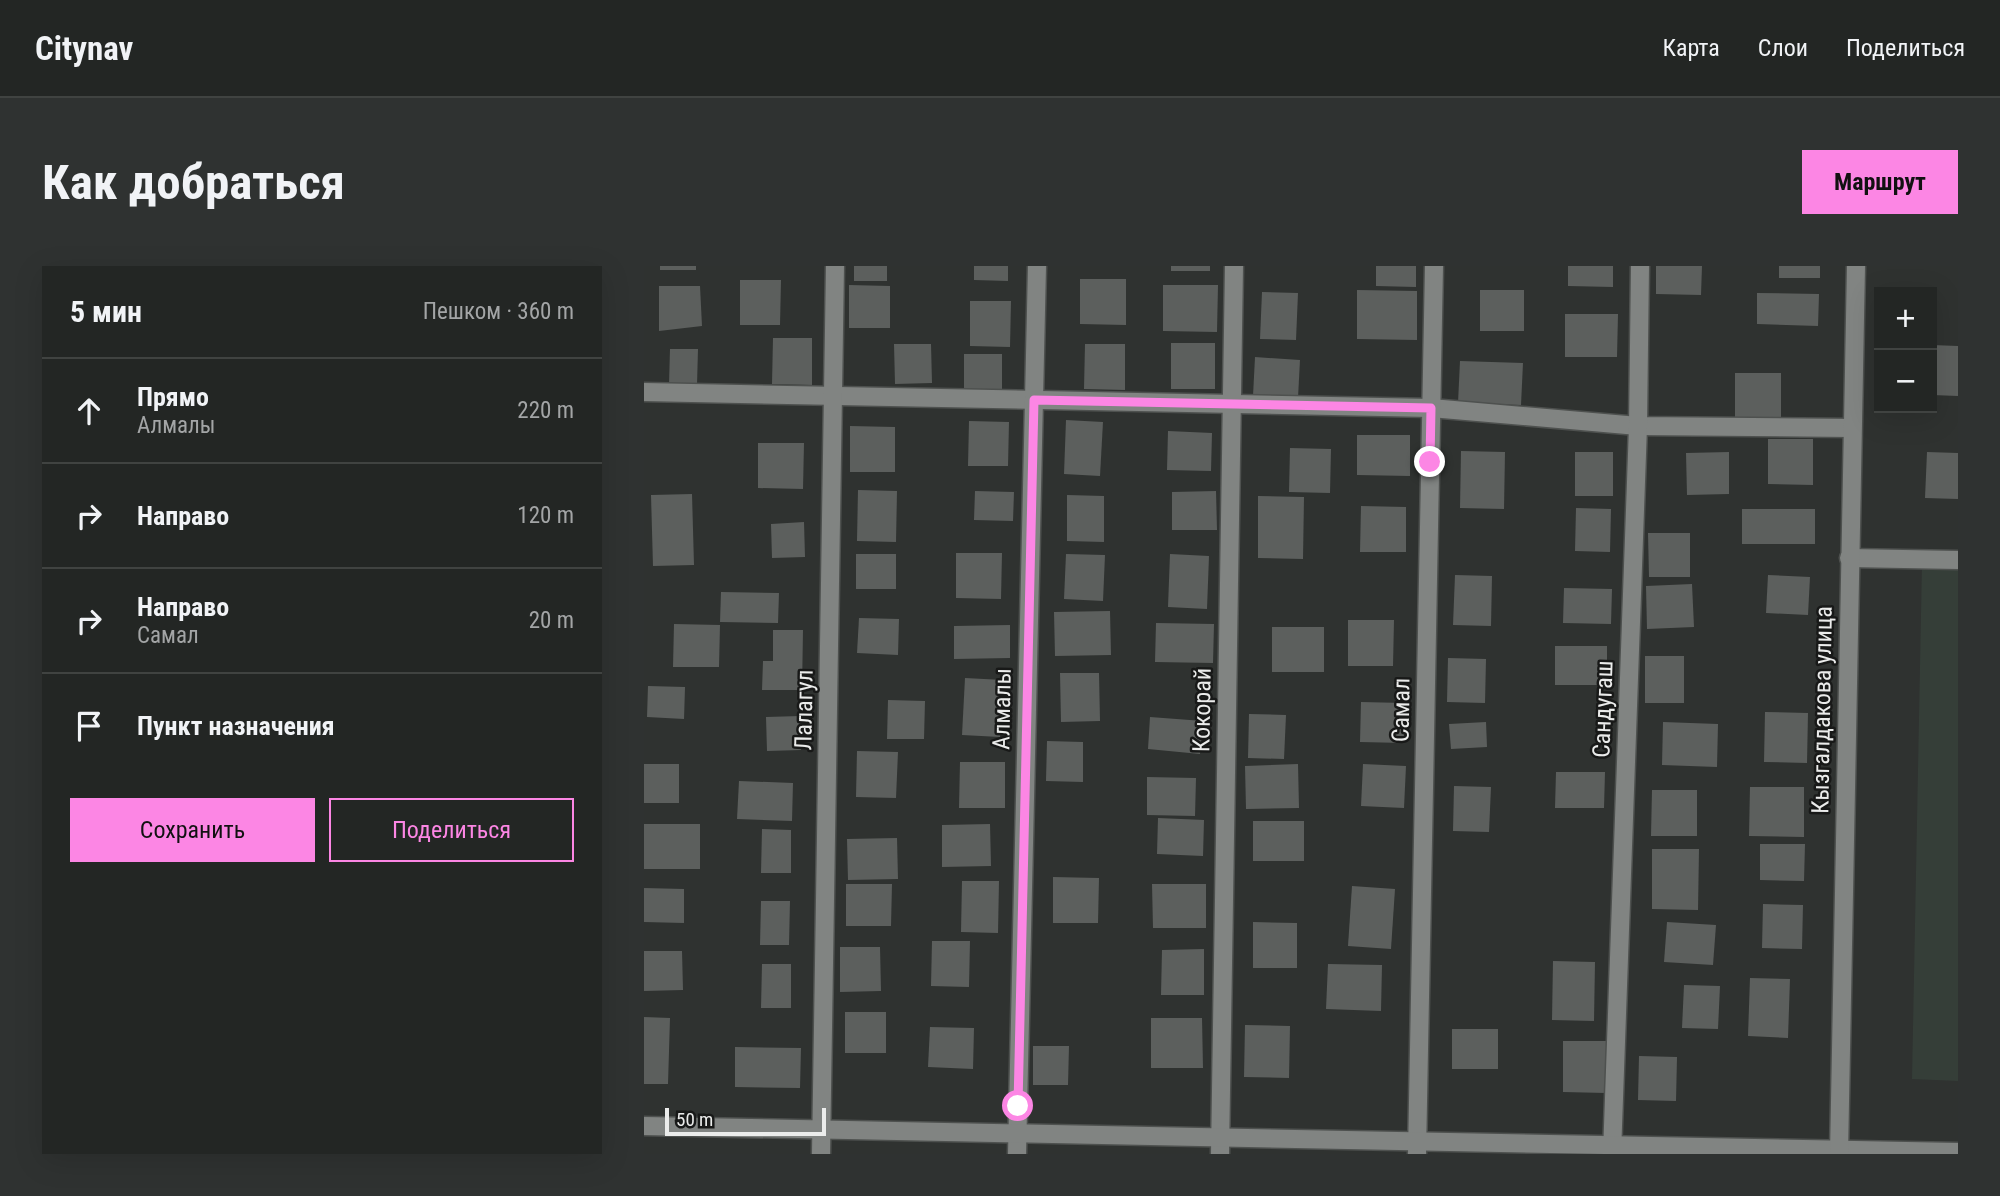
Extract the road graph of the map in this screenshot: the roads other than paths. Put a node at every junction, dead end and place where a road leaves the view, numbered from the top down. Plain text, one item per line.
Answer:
1 (835, 266) edge
2 (1037, 266) edge
3 (1234, 266) edge
4 (1434, 266) edge
5 (1640, 266) edge
6 (1856, 266) edge
7 (644, 392) edge
8 (834, 396) junction
9 (1034, 400) junction
10 (1231, 404) junction
11 (1431, 408) junction
12 (1638, 426) junction
13 (1852, 428) junction
14 (1849, 558) junction
15 (1958, 560) edge
16 (644, 1126) edge
17 (822, 1129) junction
18 (1018, 1133) junction
19 (1220, 1145) edge
20 (1418, 1147) edge
21 (1612, 1149) edge
22 (1839, 1151) edge
23 (1958, 1152) edge
24 (821, 1154) edge
25 (1017, 1154) edge

1 - 8 street, Лалагул
2 - 9 street, Алмалы
3 - 10 street, Кокорай
4 - 11 street, Самал
5 - 12 street, Сандугаш
6 - 13 street, Кызгалдакова улица
7 - 8 street
8 - 9 street
8 - 17 street, Лалагул
9 - 10 street
9 - 18 street, Алмалы
10 - 11 street
10 - 19 street, Кокорай
11 - 12 street
11 - 20 street, Самал
12 - 13 street
12 - 21 street, Сандугаш
13 - 14 street, Кызгалдакова улица
14 - 15 street
14 - 22 street, Кызгалдакова улица
16 - 17 street
17 - 18 street
17 - 24 street, Лалагул
18 - 19 street
18 - 25 street, Алмалы
19 - 20 street
20 - 21 street
21 - 22 street
22 - 23 street

